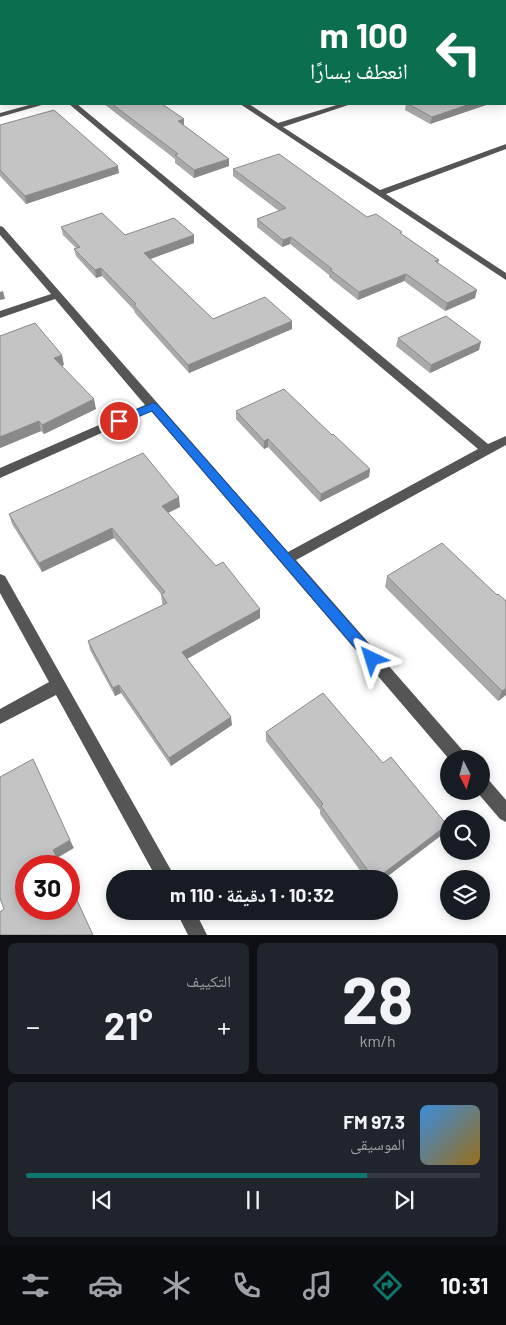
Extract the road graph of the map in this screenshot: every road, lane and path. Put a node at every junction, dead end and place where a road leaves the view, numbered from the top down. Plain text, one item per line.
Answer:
1 (37, 105) edge
2 (74, 105) edge
3 (246, 105) edge
4 (344, 105) edge
5 (0, 115) edge
6 (277, 126) junction
7 (506, 146) edge
8 (379, 193) junction
9 (0, 229) edge
10 (506, 277) edge
11 (57, 295) junction
12 (0, 315) edge
13 (153, 406) junction
14 (506, 440) edge
15 (488, 450) junction
16 (0, 473) edge
17 (286, 559) junction
18 (0, 580) edge
19 (59, 685) junction
20 (0, 716) edge
21 (451, 750) edge
22 (490, 794) edge
23 (506, 813) edge
24 (162, 870) edge
25 (190, 920) edge
26 (198, 935) edge

1 - 5 street
2 - 15 street
3 - 6 street
4 - 6 street
6 - 8 street
7 - 8 street
8 - 10 street
9 - 11 street
11 - 12 street
11 - 13 street
13 - 16 street
13 - 17 street
14 - 15 street
15 - 17 street
17 - 21 street
18 - 19 street
19 - 20 street
19 - 24 street
22 - 23 street
25 - 26 street

